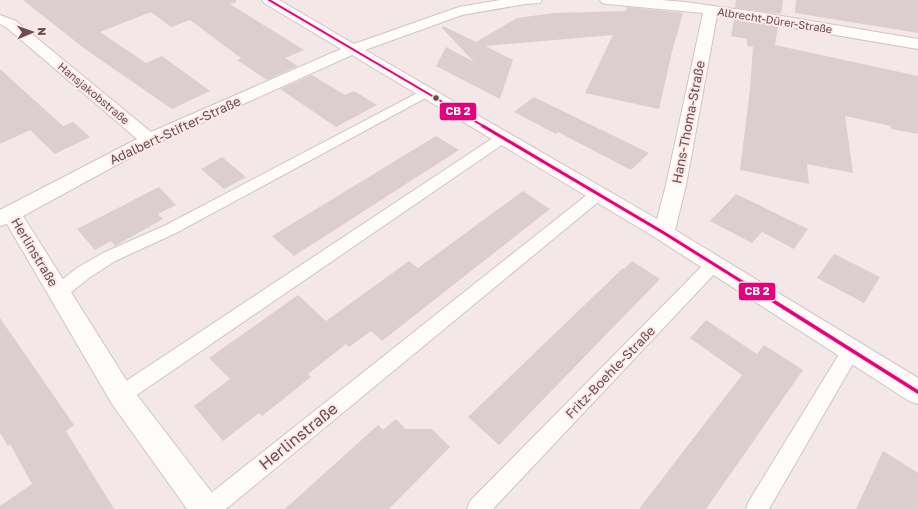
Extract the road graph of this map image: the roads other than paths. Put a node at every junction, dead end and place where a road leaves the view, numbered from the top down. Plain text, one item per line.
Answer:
1 (269, 0) edge
2 (535, 0) edge
3 (607, 0) edge
4 (711, 10) junction
5 (0, 19) edge
6 (918, 44) edge
7 (353, 49) junction
8 (427, 92) junction
9 (504, 137) junction
10 (149, 140) junction
11 (598, 194) junction
12 (6, 216) edge
13 (664, 233) junction
14 (713, 265) junction
15 (59, 292) junction
16 (852, 349) junction
17 (918, 392) edge
18 (121, 395) junction
19 (204, 509) edge
20 (209, 509) edge
21 (478, 509) edge
22 (757, 509) edge

1 - 7 street
2 - 7 street
3 - 4 street, Albrecht-Dürer-Straße
4 - 6 street, Albrecht-Dürer-Straße
4 - 13 street, Hans-Thoma-Straße
5 - 10 street, Hansjakobstraße
7 - 8 street
7 - 10 street, Adalbert-Stifter-Straße
8 - 9 street
8 - 15 street, Herlinstraße
9 - 11 street
9 - 18 street
10 - 12 street, Adalbert-Stifter-Straße
11 - 13 street
11 - 20 street, Herlinstraße
12 - 15 street, Herlinstraße
13 - 14 street
14 - 16 street
14 - 21 street, Fritz-Boehle-Straße
15 - 18 street, Herlinstraße
16 - 17 street
16 - 22 street
18 - 19 street, Herlinstraße

